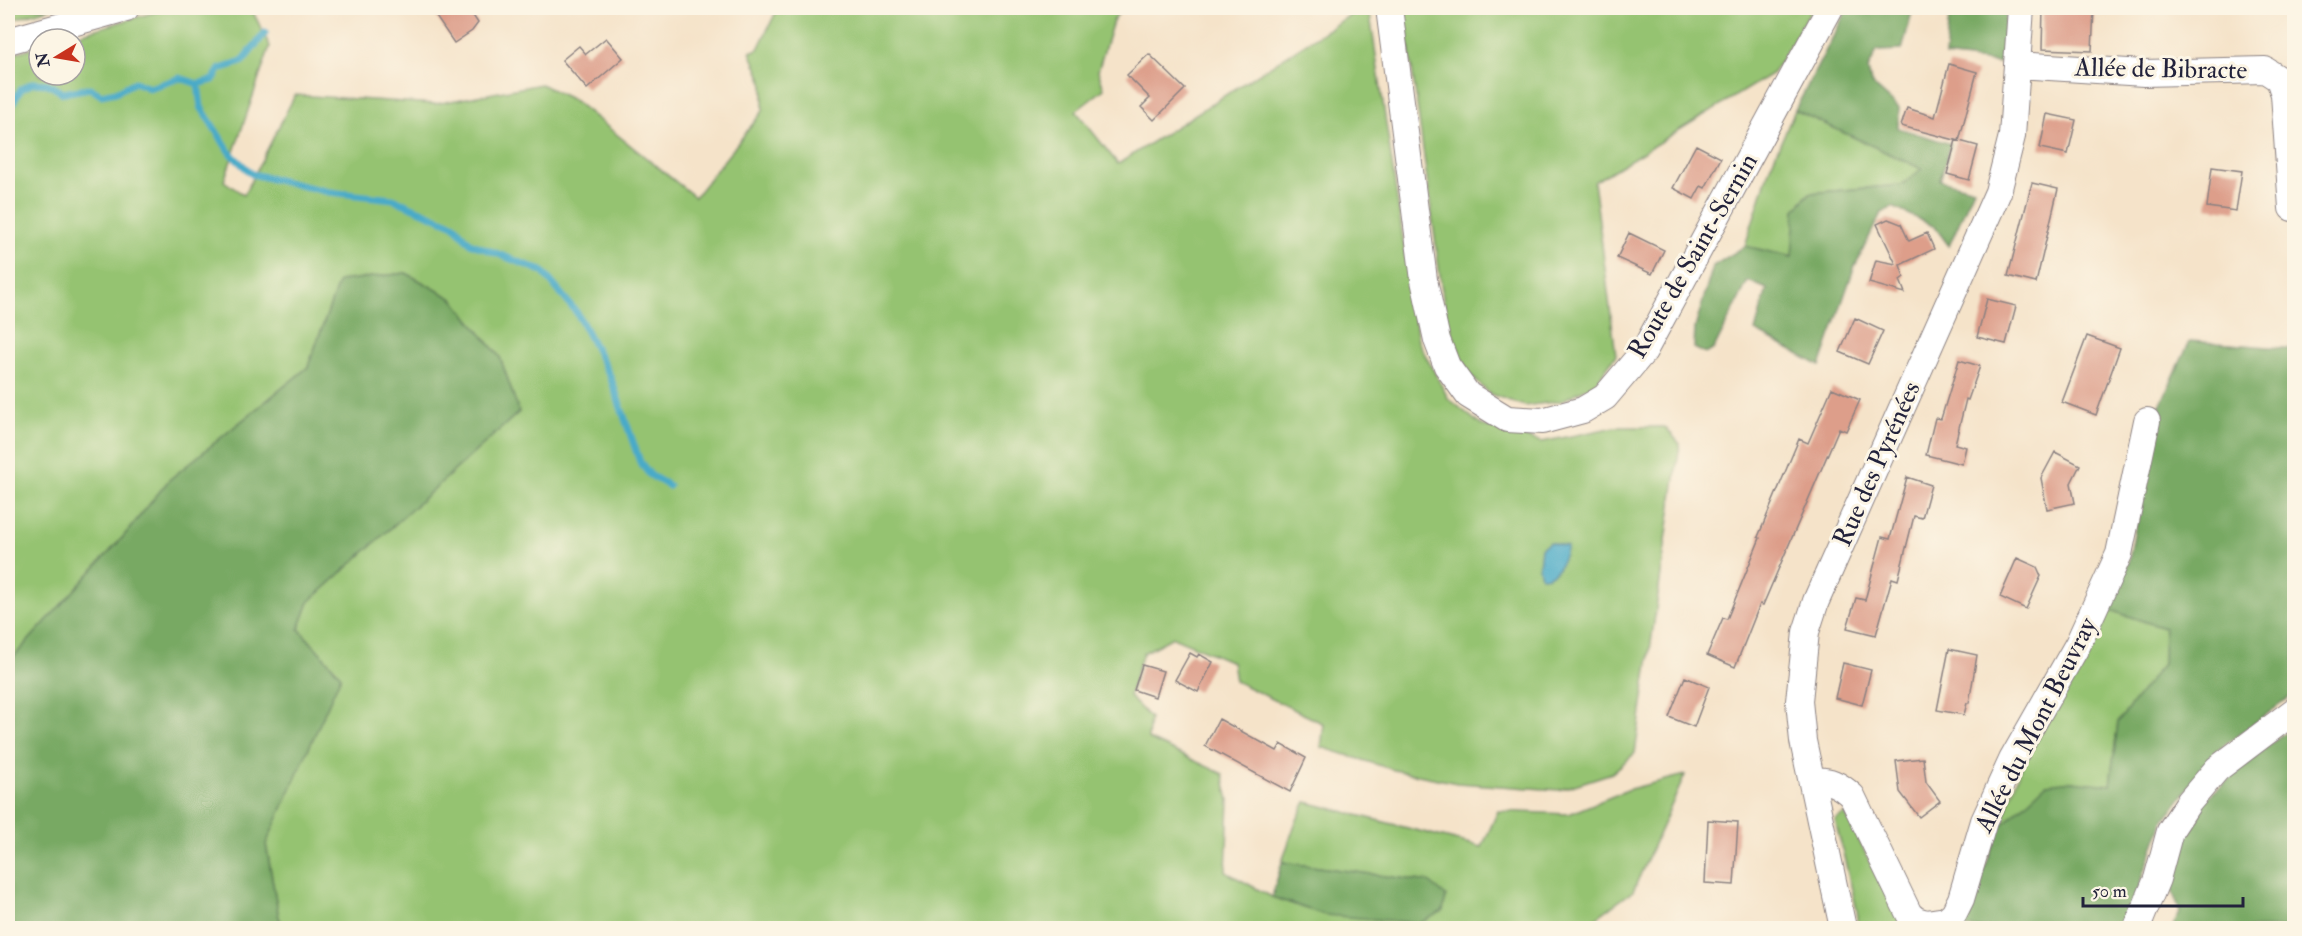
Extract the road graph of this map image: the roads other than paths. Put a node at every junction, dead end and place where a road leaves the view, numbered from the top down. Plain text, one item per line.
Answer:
1 (126, 8) edge
2 (1389, 8) edge
3 (1830, 8) edge
4 (2021, 8) edge
5 (8, 41) edge
6 (2017, 65) junction
7 (2292, 208) dead end
8 (2147, 421) dead end
9 (2295, 711) edge
10 (1812, 781) junction
11 (1843, 928) edge
12 (2137, 928) edge

1 - 5 street
2 - 3 street, Route de Saint-Sernin
4 - 6 street, Rue des Pyrénées
6 - 7 street, Allée de Bibracte
6 - 10 street, Rue des Pyrénées
8 - 10 street, Allée du Mont Beuvray
9 - 12 street
10 - 11 street, Rue des Pyrénées

